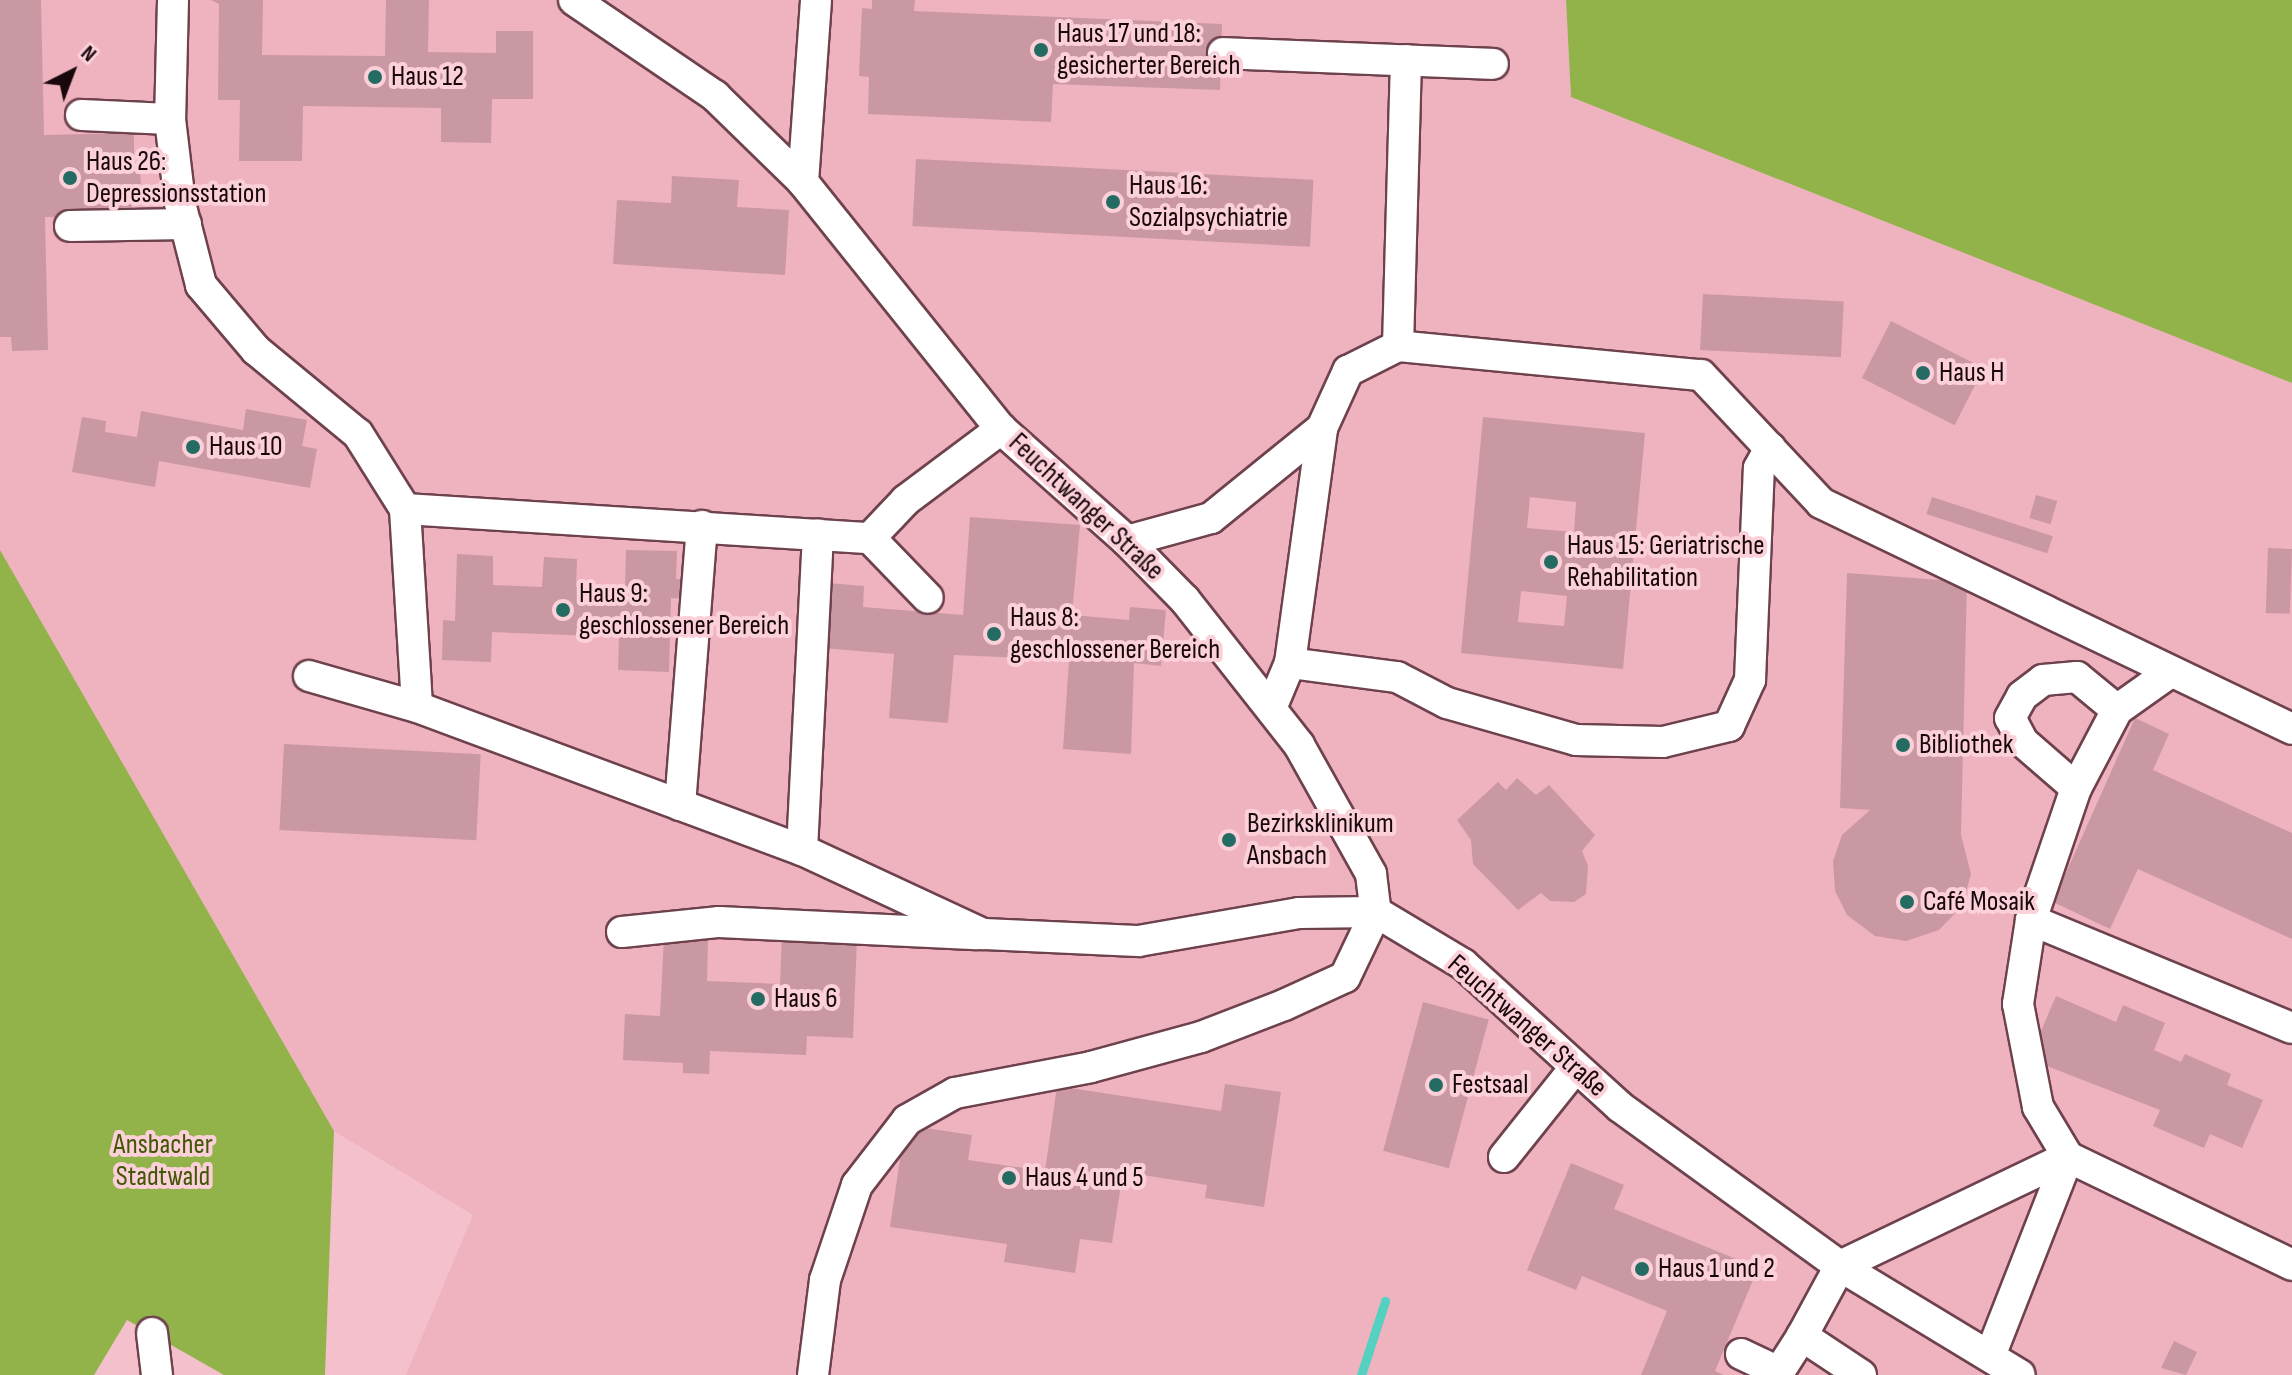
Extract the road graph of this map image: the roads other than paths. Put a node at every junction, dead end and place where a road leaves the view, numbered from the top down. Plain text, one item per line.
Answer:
1 (173, 0) edge
2 (574, 0) edge
3 (816, 0) edge
4 (1223, 53) dead end
5 (1406, 60) junction
6 (1493, 64) dead end
7 (81, 115) dead end
8 (170, 119) junction
9 (803, 182) junction
10 (186, 224) junction
11 (70, 226) dead end
12 (1398, 346) junction
13 (1322, 428) junction
14 (1001, 429) junction
15 (1770, 448) junction
16 (405, 509) junction
17 (702, 526) junction
18 (818, 534) junction
19 (870, 538) junction
20 (1127, 541) junction
21 (928, 598) dead end
22 (1290, 663) junction
23 (2169, 673) junction
24 (309, 676) dead end
25 (1272, 706) junction
26 (417, 707) junction
27 (2117, 710) junction
28 (2292, 729) edge
29 (2076, 788) junction
30 (680, 805) junction
31 (802, 850) junction
32 (1376, 912) junction
33 (2031, 920) junction
34 (622, 932) dead end
35 (983, 934) junction
36 (2292, 1028) edge
37 (1575, 1068) junction
38 (1504, 1157) dead end
39 (2068, 1157) junction
40 (2292, 1265) edge
41 (1840, 1266) junction
42 (152, 1333) dead end
43 (1802, 1336) junction
44 (1741, 1354) dead end
45 (1990, 1356) junction
46 (157, 1375) edge
47 (813, 1375) edge
48 (1861, 1375) edge
49 (2020, 1375) edge

1 - 8 street
2 - 9 street, Feuchtwanger Straße
3 - 9 street
4 - 5 street
5 - 6 street
5 - 12 street
7 - 8 street
8 - 10 street
9 - 14 street, Feuchtwanger Straße
10 - 11 street
10 - 16 street
12 - 13 street
12 - 15 street
13 - 20 street
13 - 22 street
14 - 19 street
14 - 20 street, Feuchtwanger Straße
15 - 22 street
15 - 23 street
16 - 17 street
16 - 26 street
17 - 18 street
17 - 30 street
18 - 19 street
18 - 31 street
19 - 21 street
20 - 25 street, Feuchtwanger Straße
22 - 25 street
23 - 27 street
23 - 28 street
24 - 26 street
25 - 32 street, Feuchtwanger Straße
26 - 30 street
27 - 29 street
27 - 29 street
29 - 33 street
30 - 31 street
31 - 35 street
32 - 35 street
32 - 37 street, Feuchtwanger Straße
32 - 47 street
33 - 36 street
33 - 39 street
34 - 35 street
37 - 38 street
37 - 41 street, Feuchtwanger Straße
39 - 40 street
39 - 41 street
39 - 45 street
41 - 43 street
41 - 45 street, Feuchtwanger Straße
42 - 46 street
43 - 44 street
43 - 48 street
45 - 49 street, Feuchtwanger Straße

